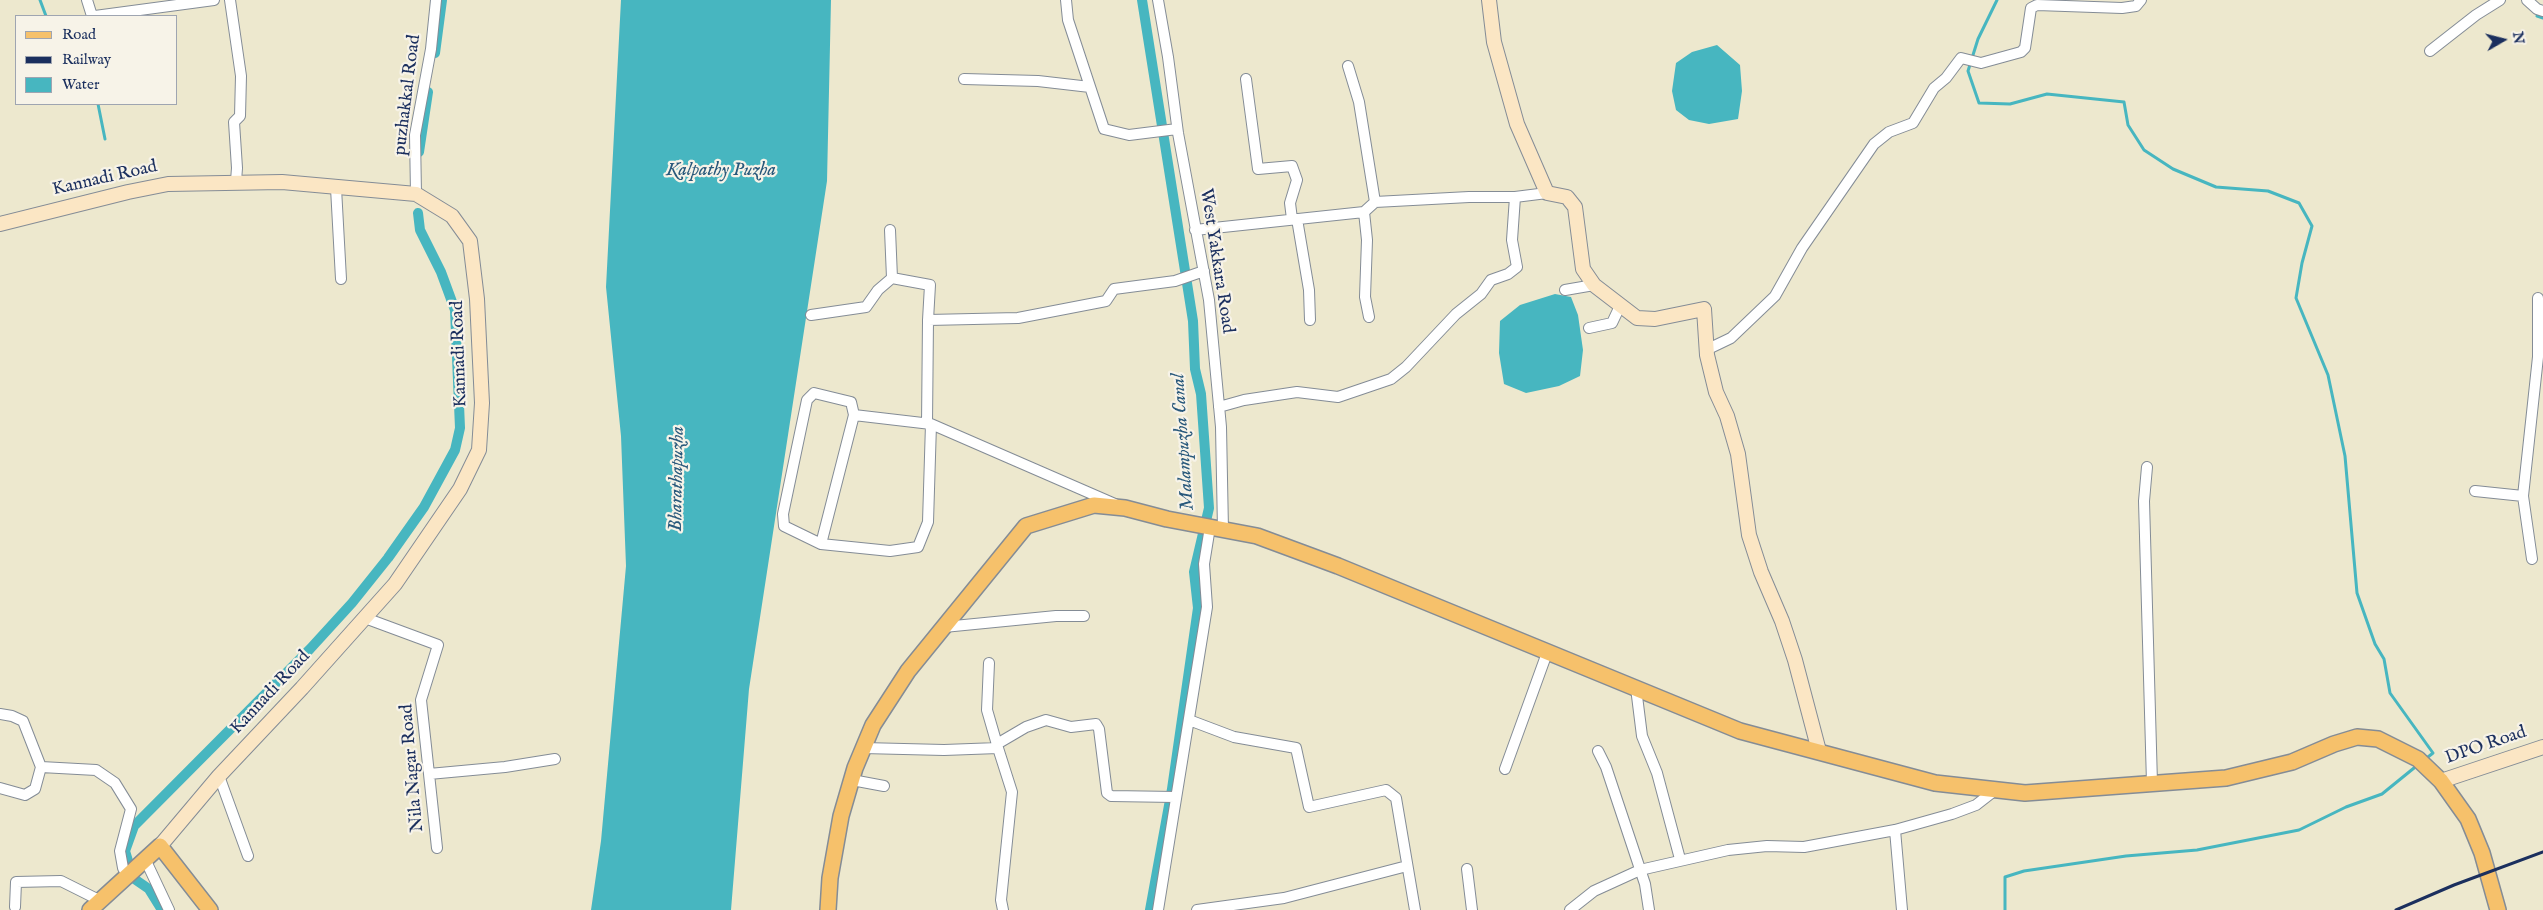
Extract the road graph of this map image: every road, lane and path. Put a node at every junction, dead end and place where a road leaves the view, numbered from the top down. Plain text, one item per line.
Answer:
1 (87, 0) edge
2 (214, 0) edge
3 (230, 0) edge
4 (436, 0) edge
5 (1066, 0) edge
6 (1158, 0) edge
7 (1489, 0) edge
8 (2141, 0) edge
9 (2500, 0) edge
10 (2527, 0) edge
11 (2543, 11) edge
12 (93, 15) edge
13 (101, 15) edge
14 (2430, 51) dead end
15 (1348, 66) dead end
16 (964, 79) dead end
17 (1246, 79) dead end
18 (1090, 87) junction
19 (1177, 129) junction
20 (236, 182) junction
21 (336, 188) junction
22 (1547, 193) junction
23 (416, 194) junction
24 (1515, 197) junction
25 (1375, 202) junction
26 (1364, 212) junction
27 (1295, 219) junction
28 (0, 224) edge
29 (890, 230) dead end
30 (1195, 230) junction
31 (1204, 271) junction
32 (892, 278) junction
33 (341, 279) dead end
34 (1594, 285) junction
35 (1565, 290) dead end
36 (2538, 298) dead end
37 (1620, 306) junction
38 (811, 315) dead end
39 (1369, 316) dead end
40 (928, 320) junction
41 (1310, 320) dead end
42 (1590, 328) dead end
43 (1706, 350) junction
44 (2541, 357) edge
45 (1219, 407) junction
46 (854, 415) junction
47 (929, 424) junction
48 (2147, 467) dead end
49 (2475, 491) dead end
50 (2523, 496) junction
51 (1125, 508) junction
52 (1211, 528) junction
53 (821, 544) junction
54 (2532, 559) dead end
55 (1084, 616) dead end
56 (365, 618) junction
57 (944, 627) junction
58 (1547, 653) junction
59 (989, 663) dead end
60 (1636, 688) junction
61 (0, 714) edge
62 (1189, 720) junction
63 (997, 746) junction
64 (2543, 747) edge
65 (863, 748) junction
66 (1598, 750) dead end
67 (1819, 751) junction
68 (555, 759) dead end
69 (41, 767) junction
70 (1505, 769) dead end
71 (429, 774) junction
72 (219, 776) junction
73 (852, 780) junction
74 (2441, 782) junction
75 (2152, 783) junction
76 (884, 786) dead end
77 (0, 788) edge
78 (1994, 791) junction
79 (1175, 798) junction
80 (1895, 830) junction
81 (160, 846) junction
82 (437, 848) dead end
83 (248, 856) dead end
84 (145, 859) junction
85 (1680, 859) junction
86 (1407, 866) junction
87 (1466, 869) dead end
88 (1640, 870) junction
89 (127, 875) junction
90 (94, 905) edge
91 (15, 907) dead end
92 (169, 910) edge
93 (210, 910) edge
94 (828, 910) edge
95 (1003, 910) edge
96 (1158, 910) edge
97 (1197, 910) edge
98 (1415, 910) edge
99 (1472, 910) edge
100 (1570, 910) edge
101 (1649, 910) edge
102 (1902, 910) edge
103 (2498, 910) edge

1 - 12 street
2 - 13 street
3 - 20 street
4 - 23 street, puzhakkal Road
5 - 18 street
6 - 19 street, West Yakkara Road
7 - 22 street
8 - 43 street
9 - 14 street
10 - 11 street
15 - 25 street
16 - 18 street
17 - 27 street
18 - 19 street
19 - 30 street, West Yakkara Road
20 - 21 street, Kannadi Road
20 - 28 street, Kannadi Road
21 - 23 street, Kannadi Road
21 - 33 street
22 - 24 street
22 - 34 street
23 - 56 street, Kannadi Road
24 - 25 street
24 - 45 street
25 - 26 street
26 - 27 street
26 - 39 street
27 - 30 street
27 - 41 street
29 - 32 street
30 - 31 street, West Yakkara Road
31 - 40 street
31 - 45 street, West Yakkara Road
32 - 38 street
32 - 40 street
34 - 35 street
34 - 37 street
36 - 44 street
37 - 42 street
37 - 43 street
40 - 47 street
43 - 67 street
44 - 50 street
45 - 52 street, West Yakkara Road
46 - 47 street
46 - 53 street
46 - 53 street
47 - 51 street
47 - 53 street
48 - 75 street
49 - 50 street
50 - 54 street
51 - 52 main road
51 - 57 main road
52 - 58 main road
52 - 62 street, West Yakkara Road
55 - 57 street
56 - 71 street, Nila Nagar Road
56 - 72 street, Kannadi Road
57 - 65 main road
58 - 60 main road
58 - 70 street
59 - 63 street
60 - 67 main road
60 - 85 street
61 - 69 street
62 - 79 street, West Yakkara Road
62 - 86 street
63 - 65 street
63 - 79 street
63 - 95 street
64 - 74 street, DPO Road
65 - 73 main road
66 - 88 street
67 - 78 main road
68 - 71 street
69 - 77 street
69 - 89 street
71 - 82 street, Nila Nagar Road
72 - 81 street, Kannadi Road
72 - 83 street
73 - 76 street
73 - 94 main road
74 - 75 main road
74 - 103 main road
75 - 78 main road
78 - 80 street
79 - 96 street, West Yakkara Road
80 - 85 street
80 - 102 street
81 - 84 main road
81 - 93 main road
84 - 89 main road
84 - 92 street
85 - 88 street
86 - 97 street
86 - 98 street
87 - 99 street
88 - 100 street
88 - 101 street
89 - 90 main road
90 - 91 street

